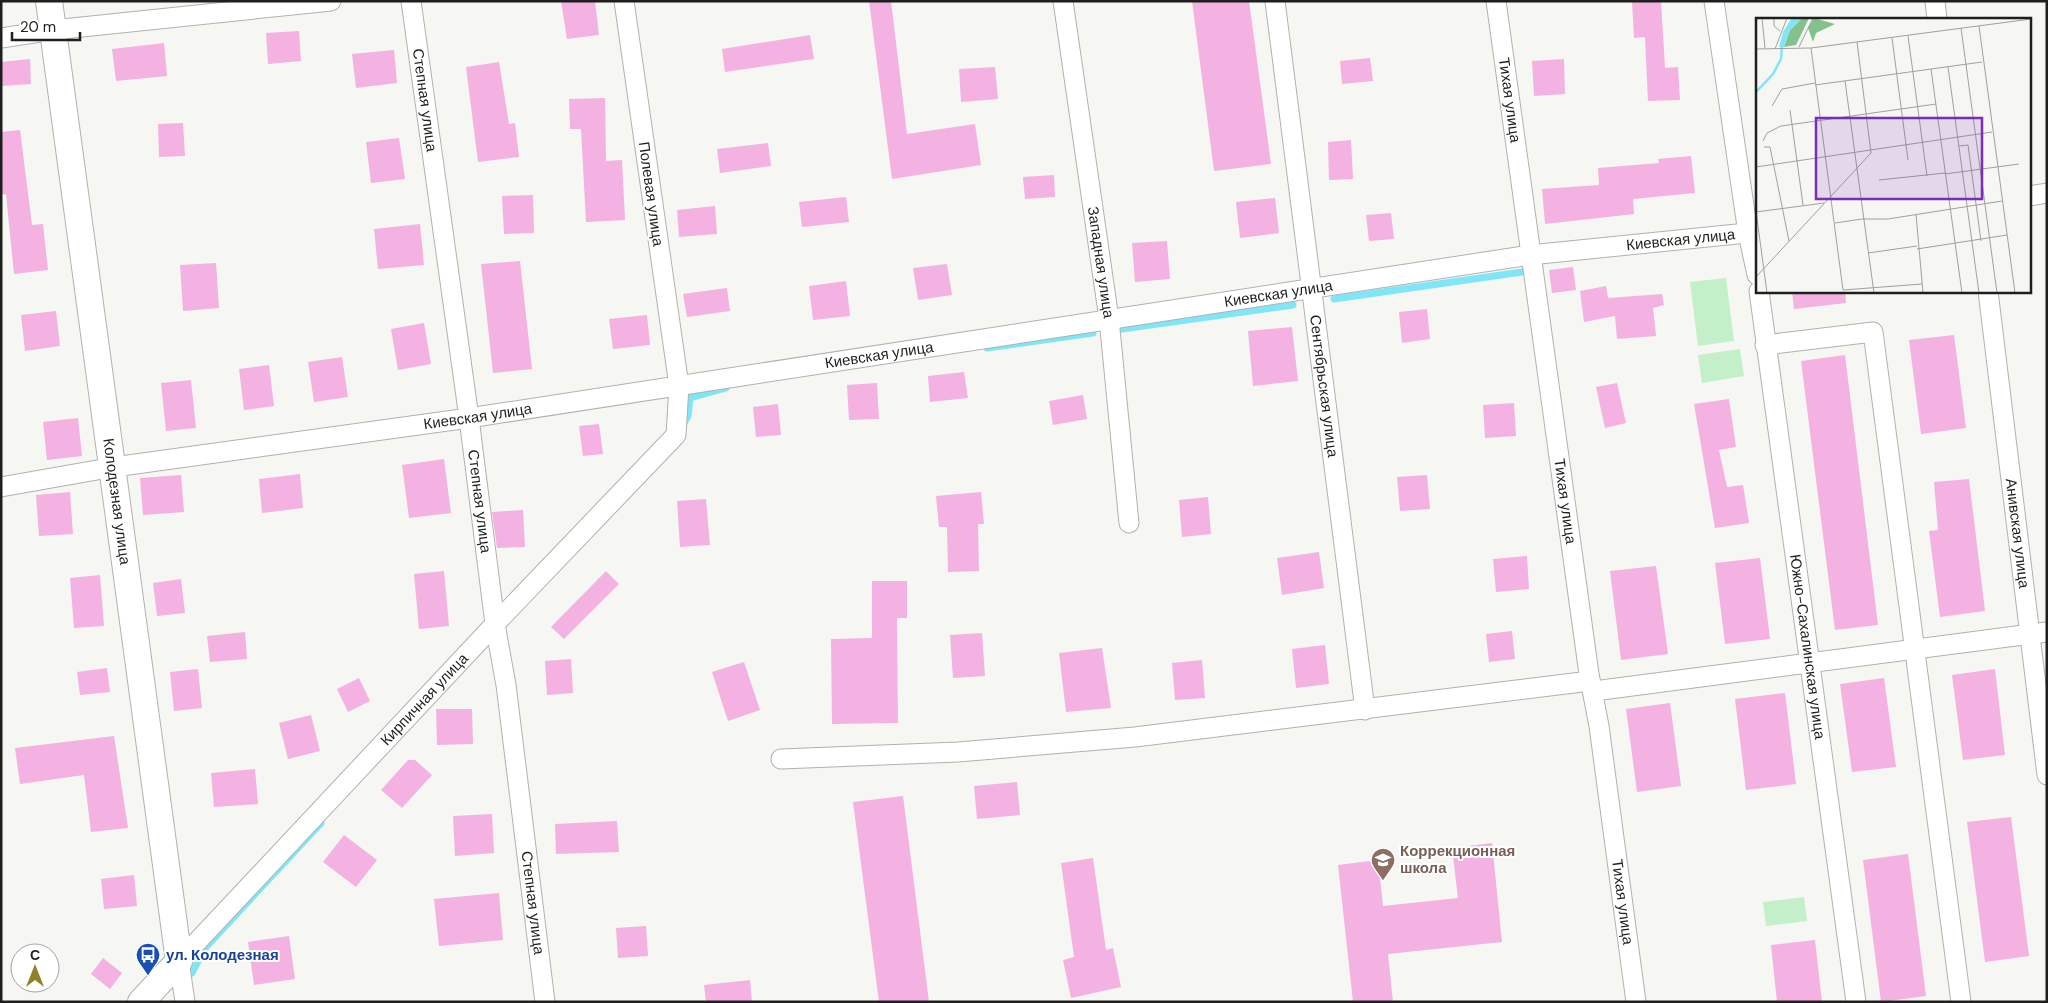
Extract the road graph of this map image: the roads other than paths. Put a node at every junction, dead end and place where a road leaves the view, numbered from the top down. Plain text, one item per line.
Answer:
1 (49, 1) edge
2 (331, 1) edge
3 (411, 1) edge
4 (624, 1) edge
5 (1063, 1) edge
6 (1275, 1) edge
7 (1496, 1) edge
8 (1714, 1) edge
9 (1935, 1) edge
10 (1937, 18) edge
11 (53, 30) junction
12 (1, 38) edge
13 (2047, 194) edge
14 (2030, 196) edge
15 (1752, 233) edge
16 (1530, 255) junction
17 (1756, 267) edge
18 (1312, 287) junction
19 (1759, 292) edge
20 (1988, 292) edge
21 (1108, 319) junction
22 (1765, 345) junction
23 (679, 386) junction
24 (470, 418) junction
25 (114, 467) junction
26 (1, 487) edge
27 (1129, 523) dead end
28 (495, 624) junction
29 (2038, 633) edge
30 (1913, 649) junction
31 (1810, 664) junction
32 (1592, 686) junction
33 (1365, 710) junction
34 (781, 759) dead end
35 (2047, 774) edge
36 (179, 961) junction
37 (141, 1002) edge
38 (185, 1002) edge
39 (545, 1002) edge
40 (1636, 1002) edge
41 (1856, 1002) edge
42 (1961, 1002) edge

1 - 11 street, Колодезная улица
2 - 11 street
3 - 24 street, Степная улица
4 - 23 street, Полевая улица
5 - 21 street, Западная улица
6 - 18 street, Сентябрьская улица
7 - 16 street, Тихая улица
8 - 15 street
9 - 10 street
11 - 12 street
11 - 25 street, Колодезная улица
13 - 14 street
15 - 16 street, Киевская улица
15 - 17 street
16 - 18 street, Киевская улица
16 - 32 street, Тихая улица
18 - 21 street, Киевская улица
18 - 33 street, Сентябрьская улица
19 - 22 street, Южно-Сахалинская улица
20 - 29 street, Анивская улица
21 - 23 street, Киевская улица
21 - 27 street, Западная улица
22 - 30 street
22 - 31 street, Южно-Сахалинская улица
23 - 24 street, Киевская улица
23 - 28 street, Кирпичная улица
24 - 25 street, Киевская улица
24 - 28 street, Степная улица
25 - 26 street, Киевская улица
25 - 36 street, Колодезная улица
28 - 36 street, Кирпичная улица
28 - 39 street, Степная улица
29 - 30 street
29 - 35 street, Анивская улица
30 - 31 street
30 - 42 street
31 - 32 street
31 - 41 street, Южно-Сахалинская улица
32 - 33 street
32 - 40 street, Тихая улица
33 - 34 street
36 - 37 street, Кирпичная улица
36 - 38 street, Колодезная улица

